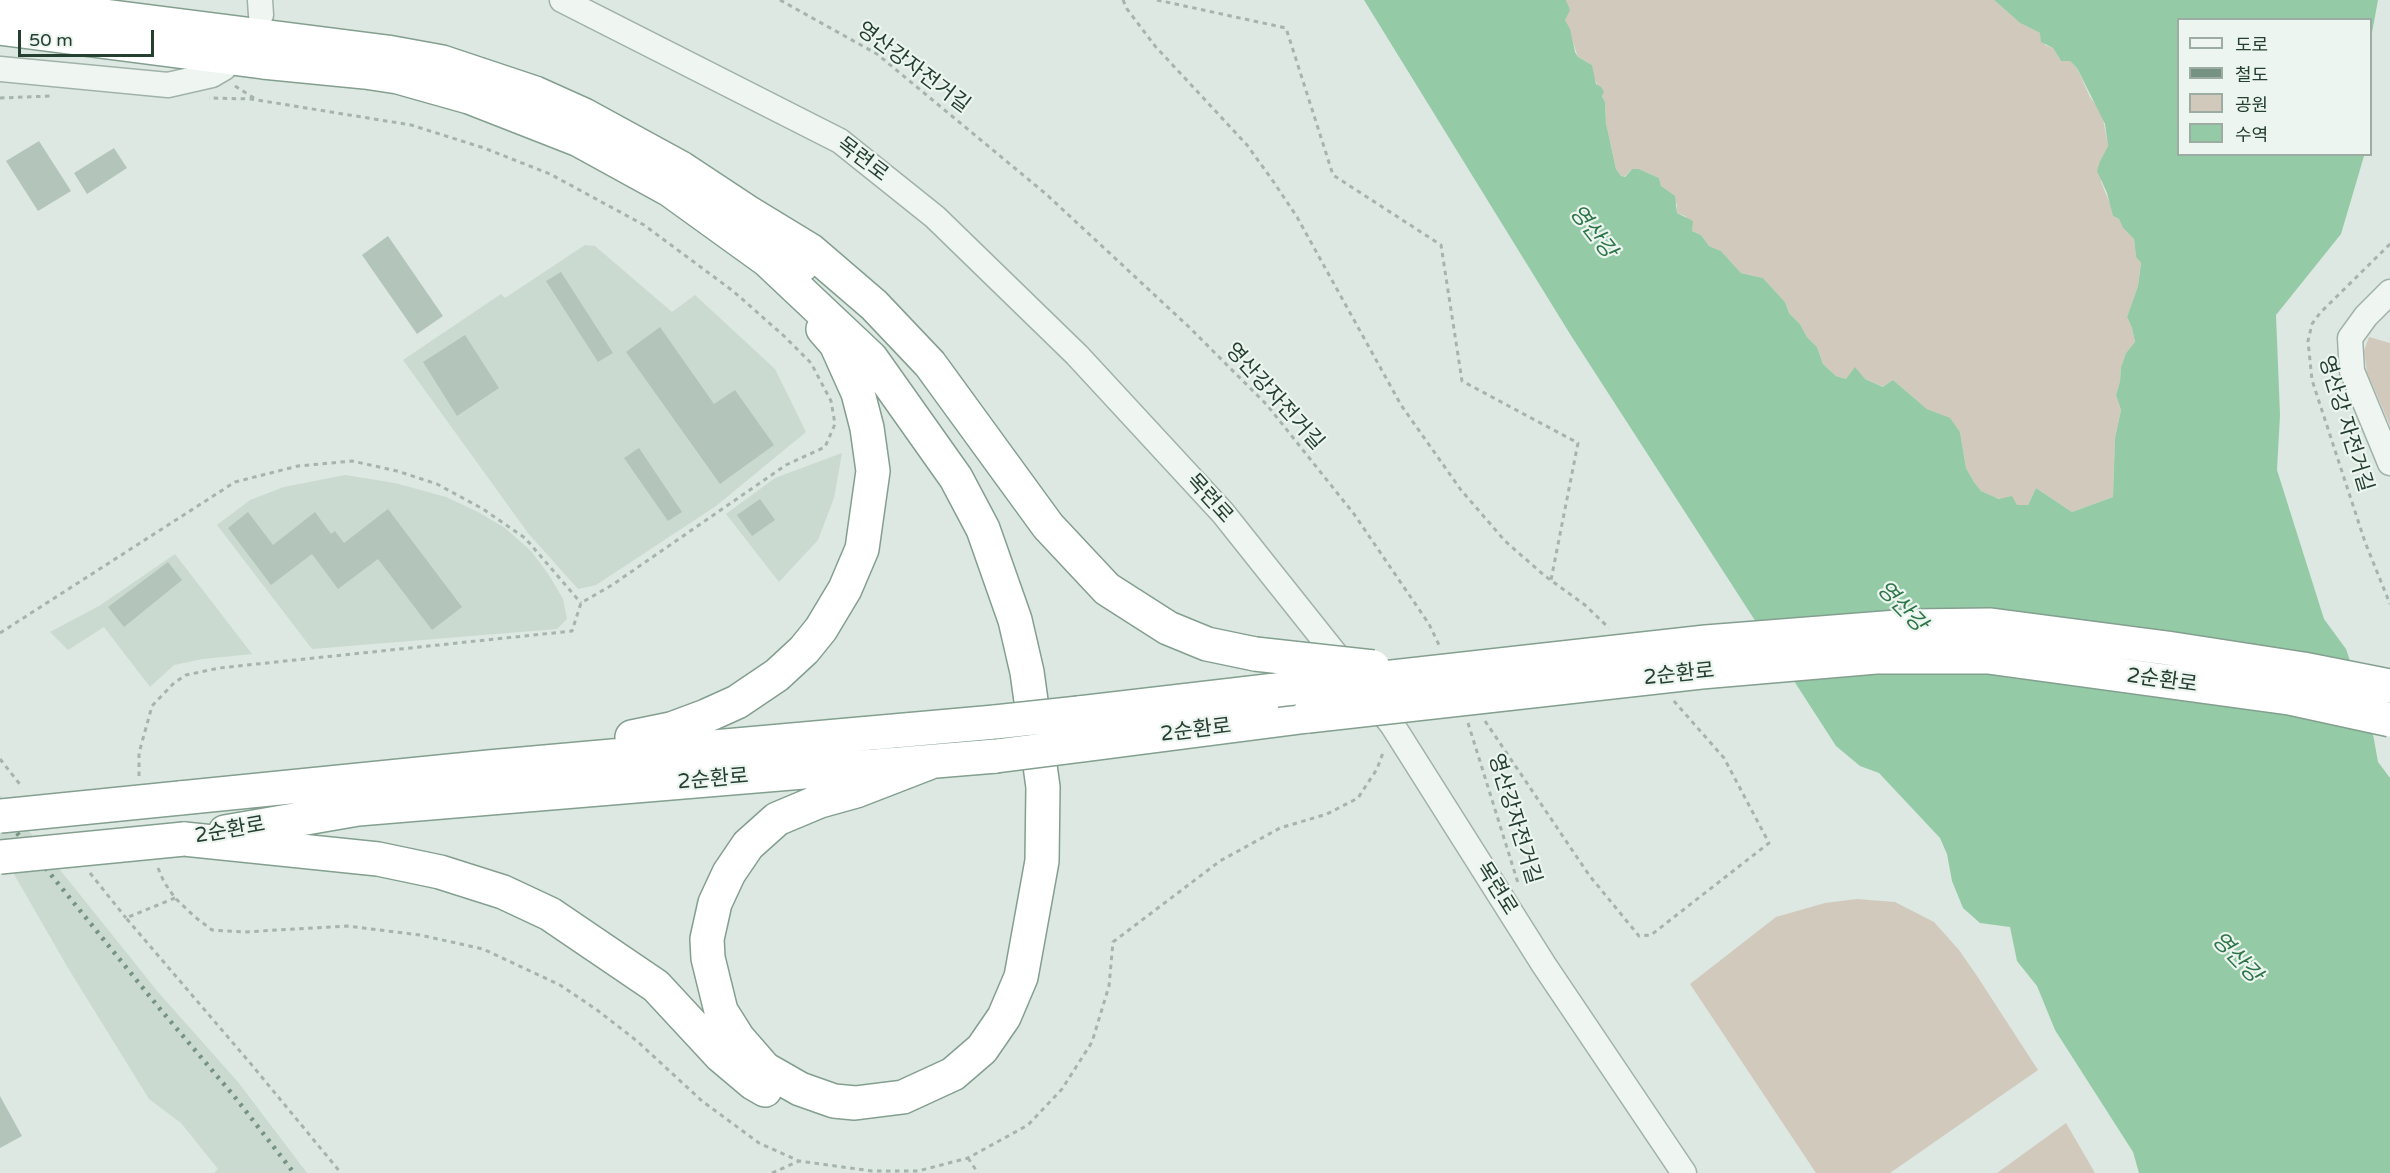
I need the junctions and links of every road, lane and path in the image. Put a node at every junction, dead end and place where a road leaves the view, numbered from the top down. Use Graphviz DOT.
graph roads {
  1 [pos="66,0"];
  2 [pos="562,0"];
  3 [pos="780,0"];
  4 [pos="1123,0"];
  5 [pos="1157,0"];
  6 [pos="12,4"];
  7 [pos="0,28"];
  8 [pos="224,68"];
  9 [pos="0,69"];
  10 [pos="57,96"];
  11 [pos="0,98"];
  12 [pos="207,98"];
  13 [pos="746,211"];
  14 [pos="2390,244"];
  15 [pos="767,260"];
  16 [pos="2390,292"];
  17 [pos="2390,463"];
  18 [pos="1551,580"];
  19 [pos="581,603"];
  20 [pos="2390,604"];
  21 [pos="0,633"];
  22 [pos="1615,634"];
  23 [pos="1433,663"];
  24 [pos="1654,678"];
  25 [pos="2390,686"];
  26 [pos="1466,717"];
  27 [pos="2390,720"];
  28 [pos="1485,721"];
  29 [pos="1393,726"];
  30 [pos="931,762"];
  31 [pos="489,767"];
  32 [pos="140,780"];
  33 [pos="0,816"];
  34 [pos="184,839"];
  35 [pos="0,857"];
  36 [pos="158,868"];
  37 [pos="1519,886"];
  38 [pos="175,898"];
  39 [pos="968,1158"];
  40 [pos="800,1161"];
  41 [pos="341,1173"];
  42 [pos="772,1173"];
  43 [pos="978,1173"];
  44 [pos="1684,1173"];
  1 -- 6 [label="street"];
  2 -- 29 [label="street, 목련로"];
  3 -- 23 [label="path, 영산강자전거길"];
  4 -- 18 [label="path"];
  5 -- 18 [label="path"];
  6 -- 13 [label="highway"];
  7 -- 15 [label="highway"];
  8 -- 9 [label="street"];
  10 -- 11 [label="path"];
  12 -- 19 [label="path"];
  13 -- 23 [label="highway, bridge"];
  13 -- 34 [label="highway"];
  14 -- 20 [label="path, 영산강 자전거길"];
  15 -- 30 [label="highway"];
  15 -- 31 [label="highway"];
  16 -- 17 [label="street"];
  18 -- 22 [label="path"];
  19 -- 21 [label="path"];
  19 -- 32 [label="path"];
  23 -- 25 [label="highway, 2순환로, bridge"];
  23 -- 31 [label="highway, 2순환로, bridge"];
  24 -- 27 [label="highway, 2순환로, bridge"];
  24 -- 28 [label="path"];
  24 -- 30 [label="highway, 2순환로, bridge"];
  26 -- 37 [label="path, 영산강자전거길"];
  29 -- 39 [label="path"];
  29 -- 44 [label="street, 목련로"];
  30 -- 34 [label="highway, 2순환로"];
  31 -- 33 [label="highway, 2순환로, bridge"];
  34 -- 35 [label="highway, 2순환로, bridge"];
  36 -- 38 [label="path"];
  38 -- 40 [label="path"];
  38 -- 41 [label="path"];
  39 -- 40 [label="path"];
  39 -- 43 [label="path"];
  40 -- 42 [label="path"];
}
